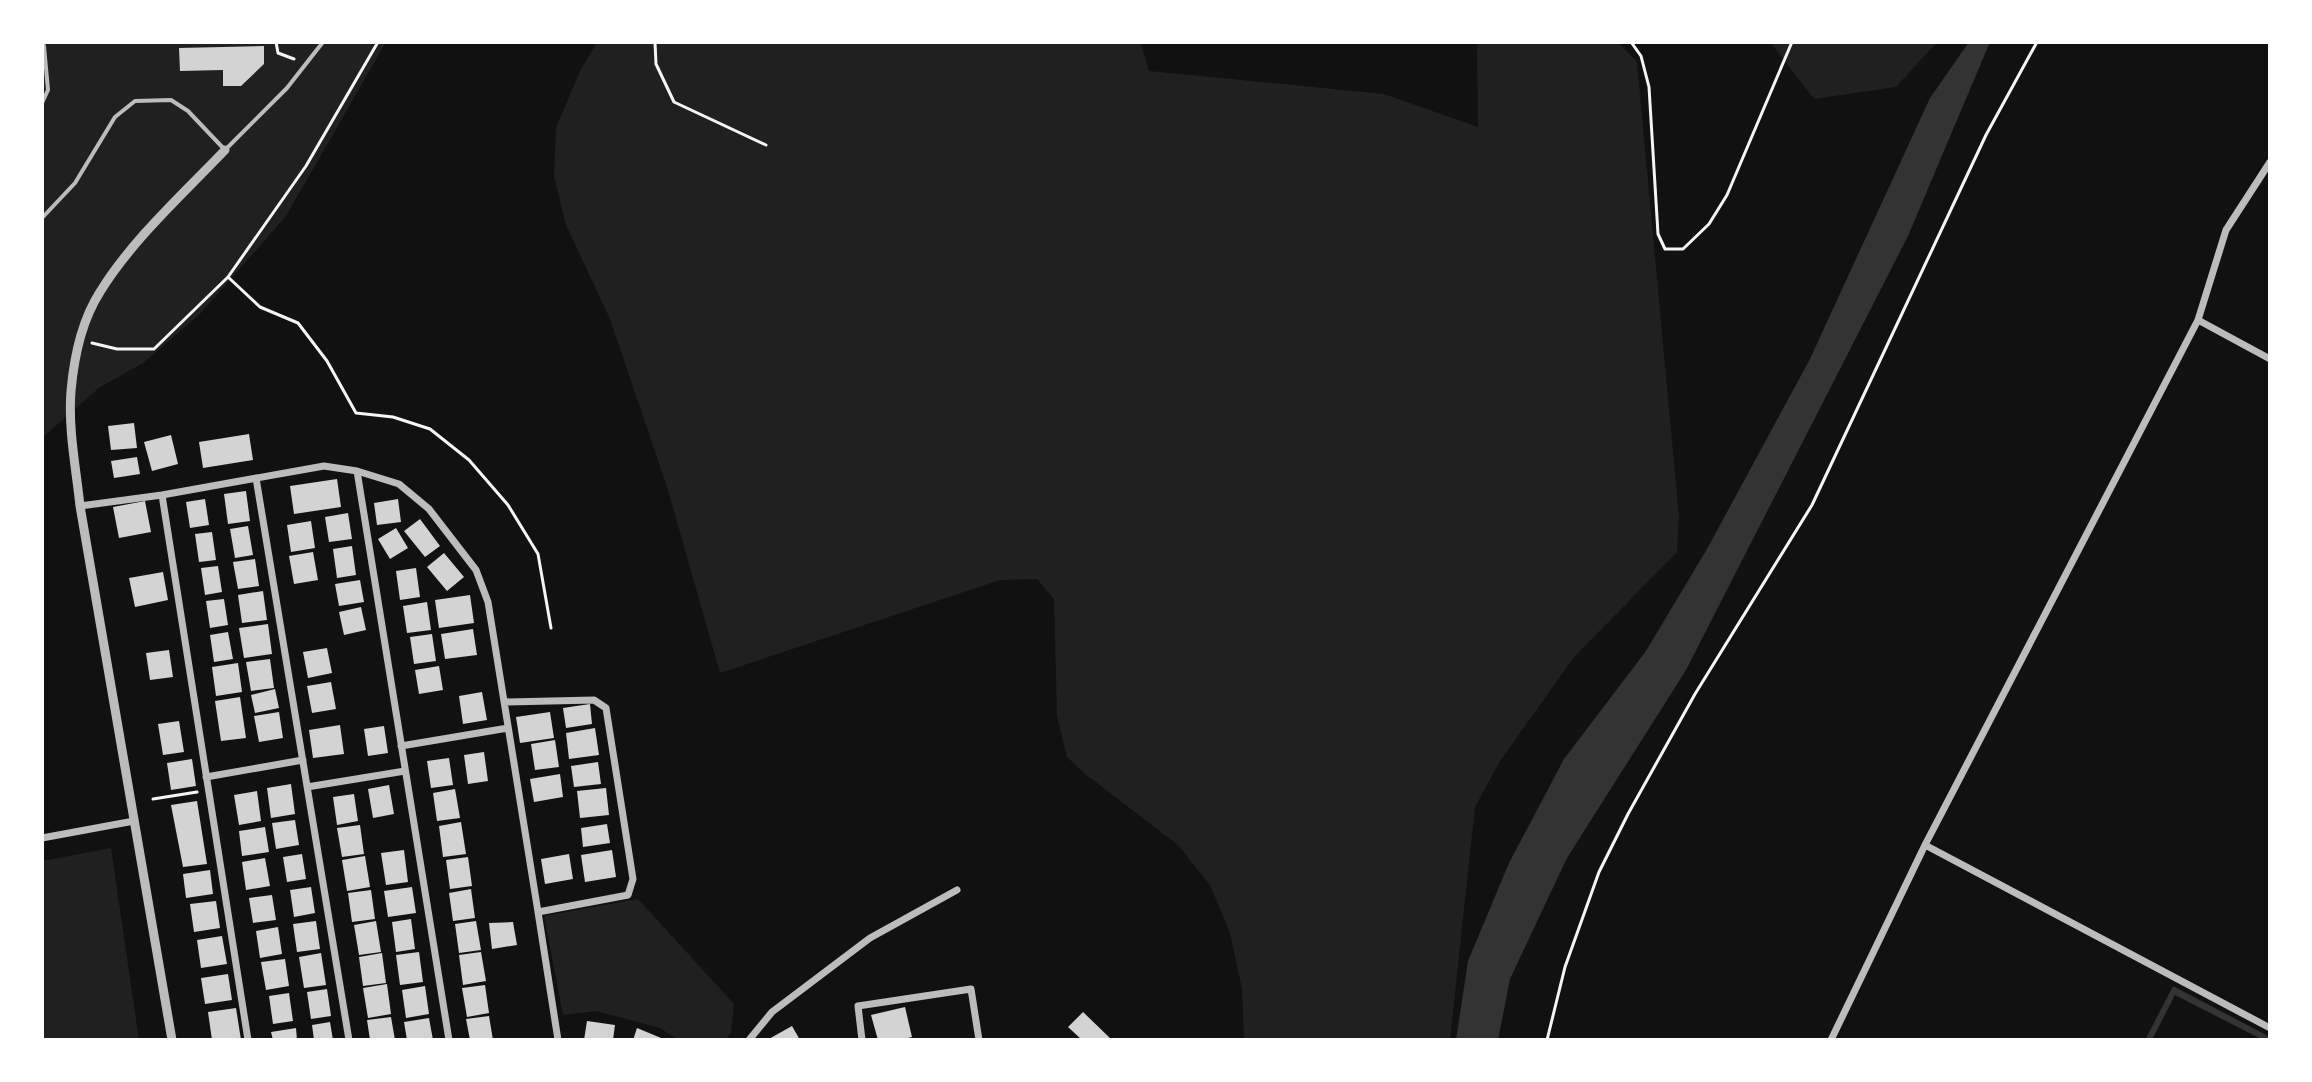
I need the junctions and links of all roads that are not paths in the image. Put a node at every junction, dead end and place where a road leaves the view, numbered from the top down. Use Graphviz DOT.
graph roads {
  1 [pos="323,42"];
  2 [pos="42,44"];
  3 [pos="44,64"];
  4 [pos="42,103"];
  5 [pos="225,150"];
  6 [pos="2270,162"];
  7 [pos="42,218"];
  8 [pos="2198,320"];
  9 [pos="2270,359"];
  10 [pos="357,471"];
  11 [pos="256,478"];
  12 [pos="162,495"];
  13 [pos="80,506"];
  14 [pos="504,702"];
  15 [pos="508,728"];
  16 [pos="401,746"];
  17 [pos="303,760"];
  18 [pos="405,771"];
  19 [pos="206,777"];
  20 [pos="307,787"];
  21 [pos="134,821"];
  22 [pos="42,838"];
  23 [pos="1925,845"];
  24 [pos="957,890"];
  25 [pos="538,912"];
  26 [pos="2270,1028"];
  27 [pos="172,1040"];
  28 [pos="248,1040"];
  29 [pos="349,1040"];
  30 [pos="449,1040"];
  31 [pos="558,1040"];
  32 [pos="749,1040"];
  33 [pos="862,1040"];
  34 [pos="979,1040"];
  35 [pos="1831,1040"];
  1 -- 5 [label="lane"];
  2 -- 3 [label="lane"];
  3 -- 4 [label="lane"];
  5 -- 7 [label="lane"];
  5 -- 13 [label="street"];
  6 -- 8 [label="street"];
  8 -- 9 [label="street"];
  8 -- 23 [label="street"];
  10 -- 11 [label="street"];
  10 -- 14 [label="street"];
  10 -- 16 [label="street"];
  11 -- 12 [label="street"];
  11 -- 17 [label="street"];
  12 -- 13 [label="street"];
  12 -- 19 [label="street"];
  13 -- 21 [label="street"];
  14 -- 15 [label="street"];
  14 -- 25 [label="street"];
  15 -- 16 [label="street"];
  15 -- 25 [label="street"];
  16 -- 18 [label="street"];
  17 -- 19 [label="street"];
  17 -- 20 [label="street"];
  18 -- 20 [label="street"];
  18 -- 30 [label="street"];
  19 -- 28 [label="street"];
  20 -- 29 [label="street"];
  21 -- 22 [label="street"];
  21 -- 27 [label="street"];
  23 -- 26 [label="street"];
  23 -- 35 [label="street"];
  24 -- 32 [label="street"];
  25 -- 31 [label="street"];
  33 -- 34 [label="street"];
}
